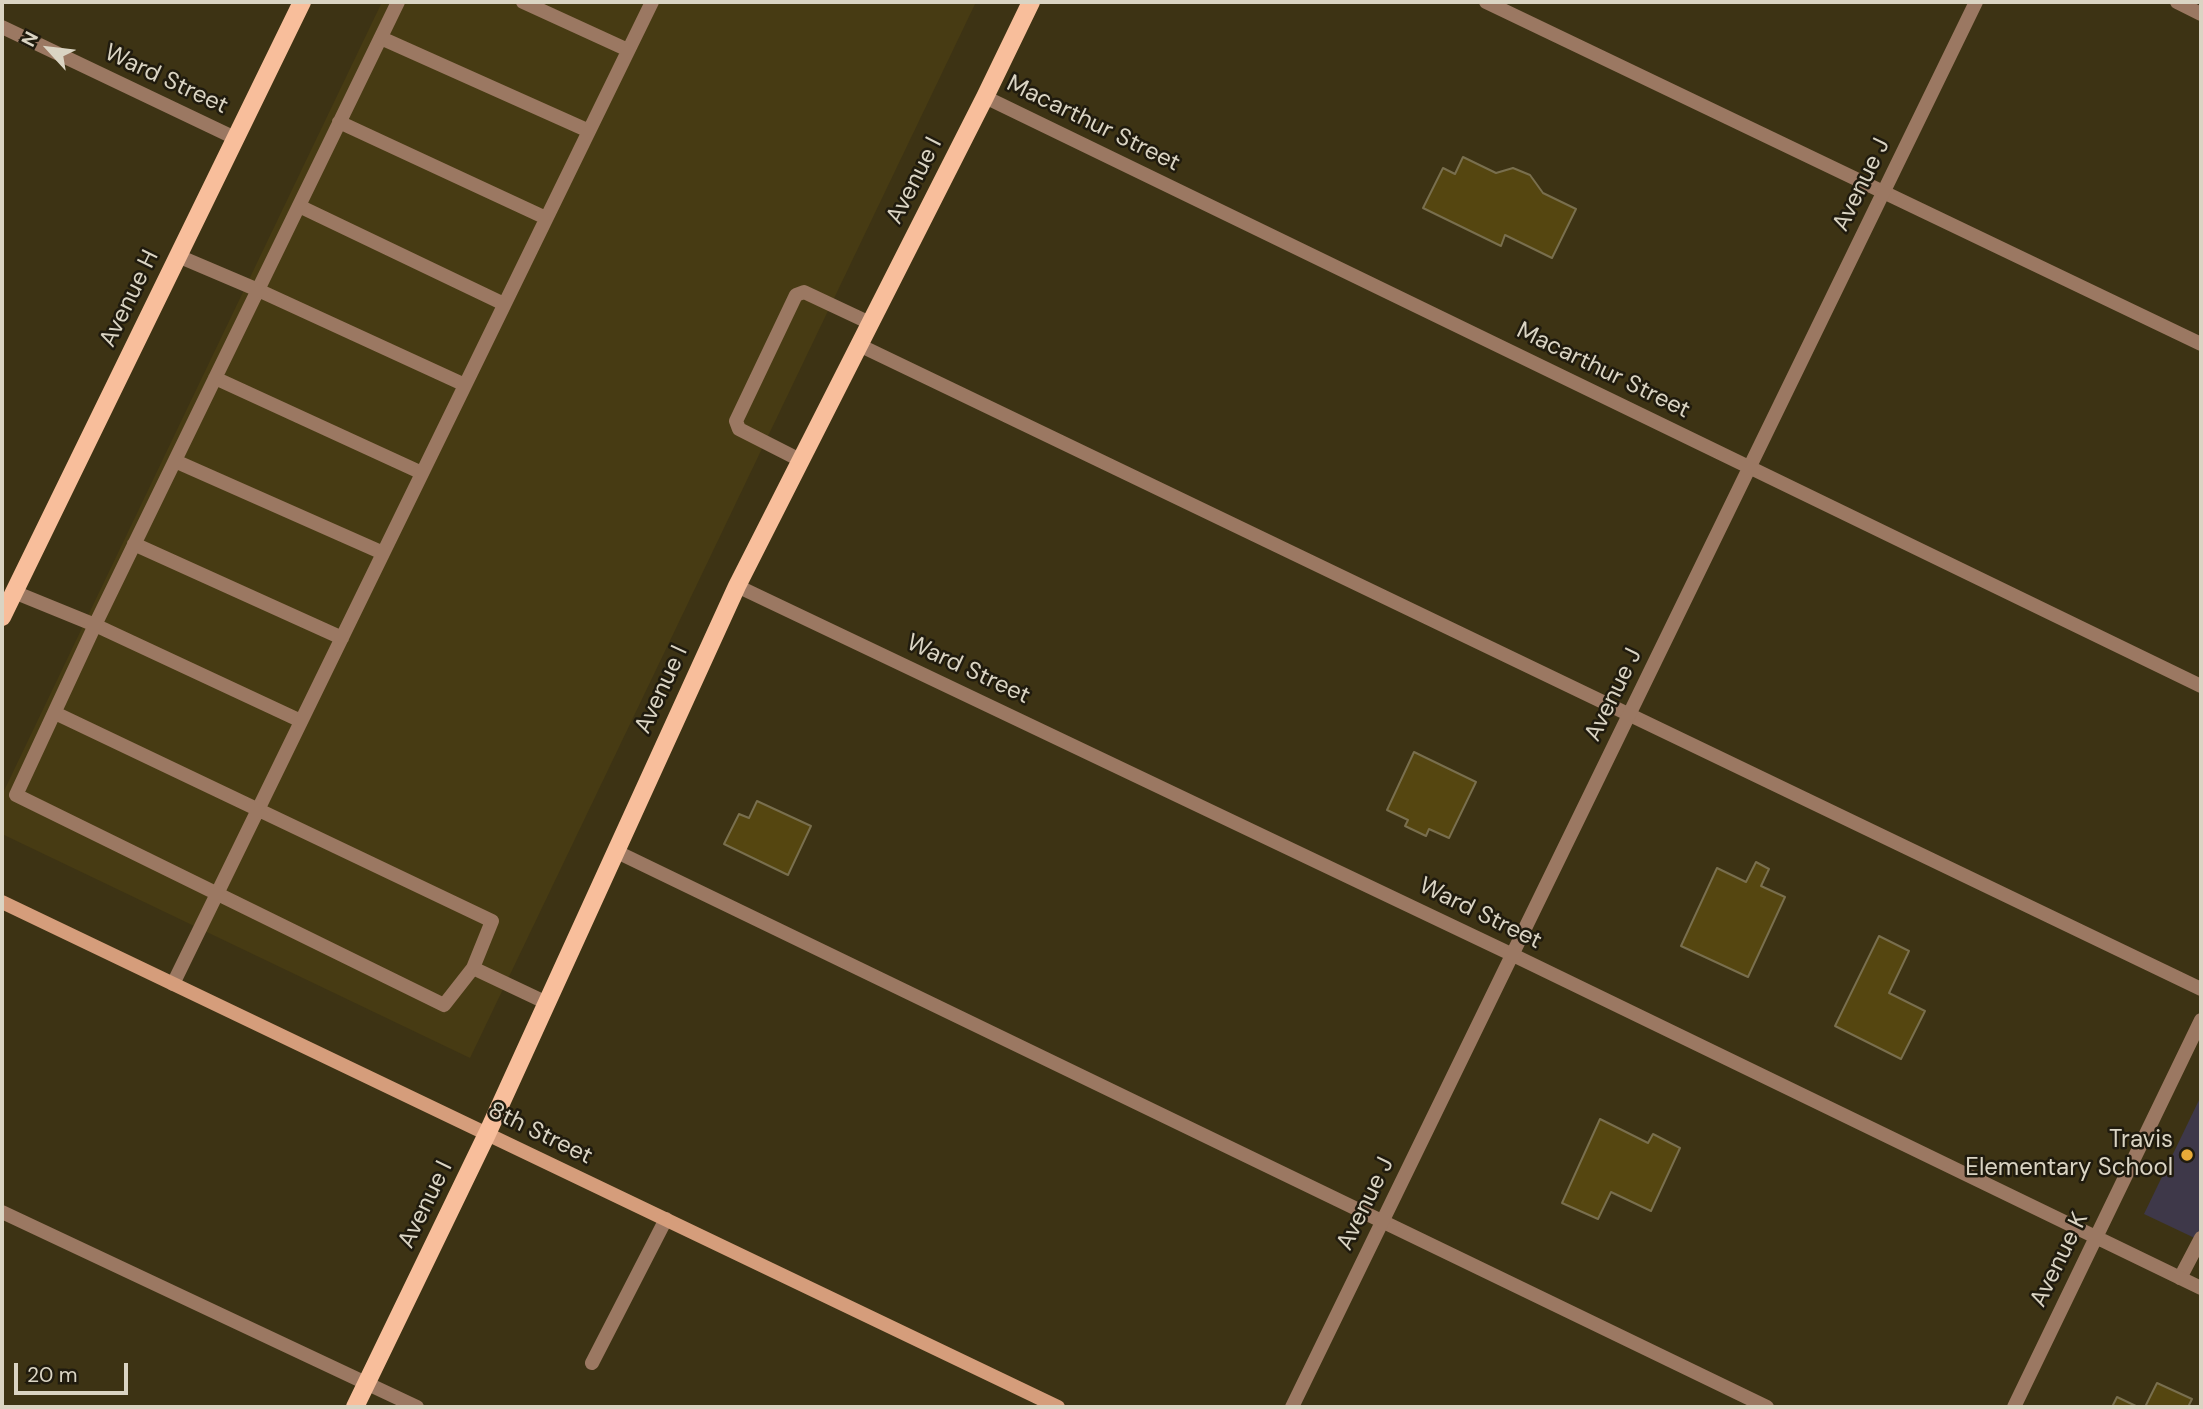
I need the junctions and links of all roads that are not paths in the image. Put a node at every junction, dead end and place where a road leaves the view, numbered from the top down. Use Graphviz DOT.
graph roads {
  1 [pos="302,2"];
  2 [pos="398,2"];
  3 [pos="523,2"];
  4 [pos="652,2"];
  5 [pos="1031,2"];
  6 [pos="1486,2"];
  7 [pos="1976,2"];
  8 [pos="2177,2"];
  9 [pos="2201,14"];
  10 [pos="2,27"];
  11 [pos="380,38"];
  12 [pos="628,50"];
  13 [pos="985,97"];
  14 [pos="340,121"];
  15 [pos="589,131"];
  16 [pos="235,138"];
  17 [pos="1884,192"];
  18 [pos="299,206"];
  19 [pos="546,218"];
  20 [pos="178,256"];
  21 [pos="258,290"];
  22 [pos="504,303"];
  23 [pos="870,323"];
  24 [pos="2201,344"];
  25 [pos="859,345"];
  26 [pos="215,378"];
  27 [pos="465,385"];
  28 [pos="800,460"];
  29 [pos="175,461"];
  30 [pos="1750,467"];
  31 [pos="422,473"];
  32 [pos="134,544"];
  33 [pos="383,552"];
  34 [pos="737,586"];
  35 [pos="14,592"];
  36 [pos="2,617"];
  37 [pos="95,625"];
  38 [pos="342,638"];
  39 [pos="2201,686"];
  40 [pos="55,713"];
  41 [pos="1630,714"];
  42 [pos="301,721"];
  43 [pos="258,808"];
  44 [pos="615,851"];
  45 [pos="217,893"];
  46 [pos="2,902"];
  47 [pos="1513,955"];
  48 [pos="473,968"];
  49 [pos="173,984"];
  50 [pos="2201,989"];
  51 [pos="547,1003"];
  52 [pos="2201,1020"];
  53 [pos="487,1134"];
  54 [pos="2,1212"];
  55 [pos="666,1219"];
  56 [pos="1382,1222"];
  57 [pos="2096,1238"];
  58 [pos="2201,1238"];
  59 [pos="2180,1278"];
  60 [pos="2201,1288"];
  61 [pos="592,1363"];
  62 [pos="367,1384"];
  63 [pos="355,1407"];
  64 [pos="416,1407"];
  65 [pos="1058,1407"];
  66 [pos="1292,1407"];
  67 [pos="1766,1407"];
  68 [pos="2014,1407"];
  1 -- 16 [label="main road, Avenue H"];
  2 -- 11 [label="street"];
  3 -- 12 [label="street"];
  4 -- 12 [label="street"];
  5 -- 13 [label="main road, Avenue I"];
  6 -- 17 [label="street"];
  7 -- 17 [label="street, Avenue J"];
  8 -- 9 [label="street"];
  10 -- 16 [label="street, Ward Street"];
  11 -- 14 [label="street"];
  11 -- 15 [label="street"];
  12 -- 15 [label="street"];
  13 -- 23 [label="main road, Avenue I"];
  13 -- 30 [label="street, Macarthur Street"];
  14 -- 18 [label="street"];
  14 -- 19 [label="street"];
  15 -- 19 [label="street"];
  16 -- 20 [label="main road, Avenue H"];
  17 -- 24 [label="street"];
  17 -- 30 [label="street, Avenue J"];
  18 -- 21 [label="street"];
  18 -- 22 [label="street"];
  19 -- 22 [label="street"];
  20 -- 21 [label="street"];
  20 -- 35 [label="main road, Avenue H"];
  21 -- 26 [label="street"];
  21 -- 27 [label="street"];
  22 -- 27 [label="street"];
  23 -- 25 [label="main road, Avenue I"];
  23 -- 28 [label="street"];
  25 -- 28 [label="main road, Avenue I"];
  25 -- 41 [label="street"];
  26 -- 29 [label="street"];
  26 -- 31 [label="street"];
  27 -- 31 [label="street"];
  28 -- 34 [label="main road, Avenue I"];
  29 -- 32 [label="street"];
  29 -- 33 [label="street"];
  30 -- 39 [label="street, Macarthur Street"];
  30 -- 41 [label="street, Avenue J"];
  31 -- 33 [label="street"];
  32 -- 37 [label="street"];
  32 -- 38 [label="street"];
  33 -- 38 [label="street"];
  34 -- 44 [label="main road, Avenue I"];
  34 -- 47 [label="street, Ward Street"];
  35 -- 36 [label="main road, Avenue H"];
  35 -- 37 [label="street"];
  37 -- 40 [label="street"];
  37 -- 42 [label="street"];
  38 -- 42 [label="street"];
  40 -- 43 [label="street"];
  40 -- 45 [label="street"];
  41 -- 47 [label="street, Avenue J"];
  41 -- 50 [label="street"];
  42 -- 43 [label="street"];
  43 -- 45 [label="street"];
  43 -- 48 [label="street"];
  44 -- 51 [label="main road, Avenue I"];
  44 -- 56 [label="street"];
  45 -- 48 [label="street"];
  45 -- 49 [label="street"];
  46 -- 49 [label="street, 8th Street"];
  47 -- 56 [label="street, Avenue J"];
  47 -- 57 [label="street, Ward Street"];
  48 -- 51 [label="street"];
  49 -- 53 [label="street, 8th Street"];
  51 -- 53 [label="main road, Avenue I"];
  52 -- 57 [label="street, Avenue K"];
  53 -- 55 [label="street, 8th Street"];
  53 -- 62 [label="main road, Avenue I"];
  54 -- 62 [label="street"];
  55 -- 61 [label="street"];
  55 -- 65 [label="street, 8th Street"];
  56 -- 66 [label="street, Avenue J"];
  56 -- 67 [label="street"];
  57 -- 59 [label="street, Ward Street"];
  57 -- 68 [label="street, Avenue K"];
  58 -- 59 [label="street"];
  59 -- 60 [label="street, Ward Street"];
  62 -- 63 [label="main road, Avenue I"];
  62 -- 64 [label="street"];
}
